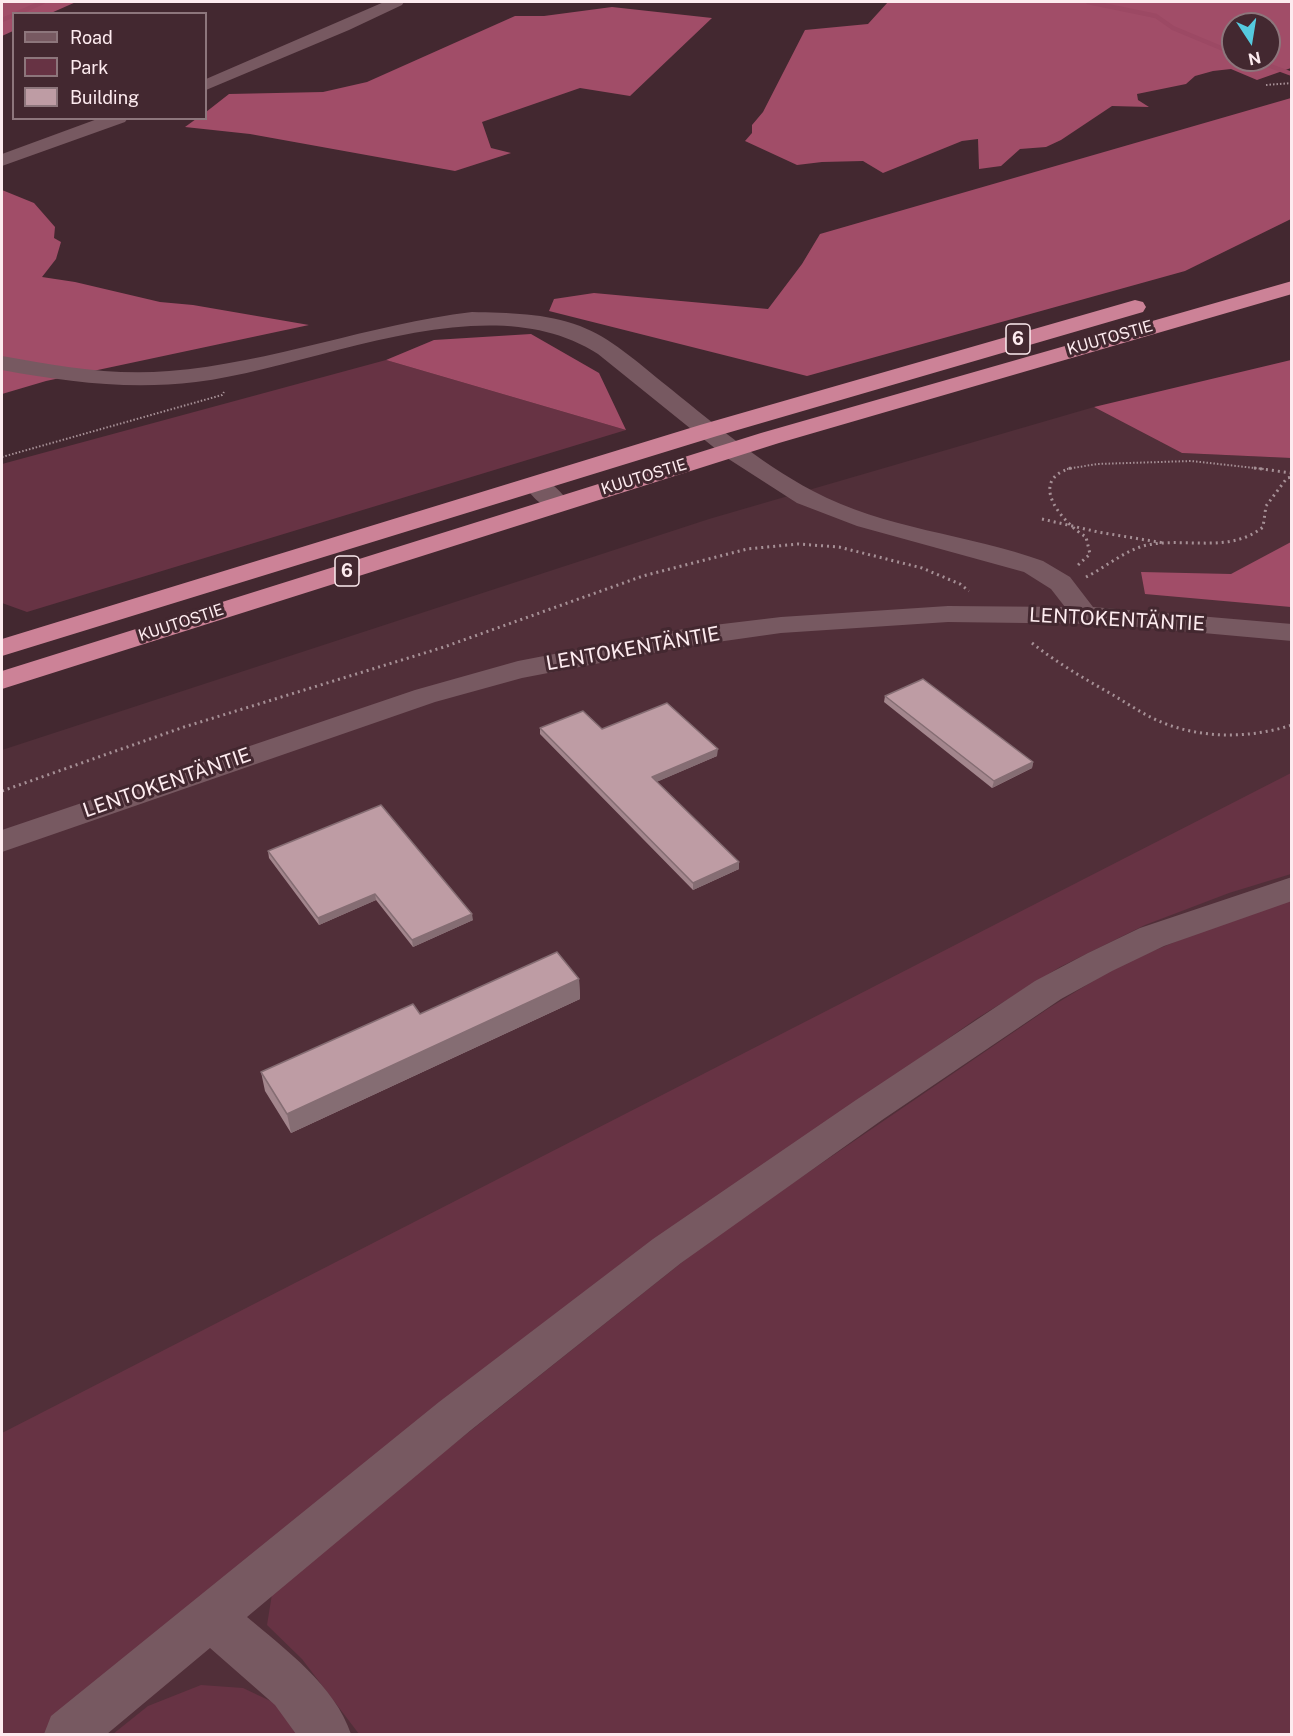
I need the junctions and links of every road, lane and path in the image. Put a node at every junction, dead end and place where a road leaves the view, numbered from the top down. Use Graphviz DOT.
graph roads {
  1 [pos="396,2"];
  2 [pos="1292,83"];
  3 [pos="207,85"];
  4 [pos="1266,85"];
  5 [pos="113,120"];
  6 [pos="2,160"];
  7 [pos="1292,287"];
  8 [pos="1156,302"];
  9 [pos="1292,309"];
  10 [pos="2,363"];
  11 [pos="228,386"];
  12 [pos="770,438"];
  13 [pos="2,457"];
  14 [pos="1292,475"];
  15 [pos="536,484"];
  16 [pos="557,504"];
  17 [pos="1042,519"];
  18 [pos="1068,526"];
  19 [pos="1174,545"];
  20 [pos="1064,585"];
  21 [pos="973,594"];
  22 [pos="1083,615"];
  23 [pos="1292,633"];
  24 [pos="1032,643"];
  25 [pos="2,648"];
  26 [pos="2,680"];
  27 [pos="1292,725"];
  28 [pos="2,791"];
  29 [pos="2,841"];
  30 [pos="1292,888"];
  31 [pos="210,1616"];
  32 [pos="69,1734"];
  33 [pos="326,1734"];
  1 -- 3 [label="street"];
  2 -- 4 [label="path"];
  5 -- 6 [label="street"];
  7 -- 12 [label="highway, KUUTOSTIE / 6"];
  8 -- 15 [label="highway, KUUTOSTIE / 6"];
  9 -- 12 [label="highway"];
  10 -- 20 [label="street"];
  11 -- 13 [label="path"];
  12 -- 16 [label="highway, KUUTOSTIE / 6"];
  14 -- 18 [label="path"];
  14 -- 19 [label="path"];
  15 -- 16 [label="street"];
  15 -- 25 [label="highway, KUUTOSTIE / 6"];
  16 -- 26 [label="highway, KUUTOSTIE / 6"];
  17 -- 18 [label="path"];
  18 -- 19 [label="path"];
  18 -- 20 [label="path"];
  19 -- 20 [label="path"];
  20 -- 22 [label="street"];
  21 -- 28 [label="path"];
  22 -- 23 [label="street, LENTOKENTÄNTIE"];
  22 -- 29 [label="street, LENTOKENTÄNTIE"];
  24 -- 27 [label="path"];
  30 -- 31 [label="street"];
  31 -- 32 [label="street"];
  31 -- 33 [label="street"];
}
